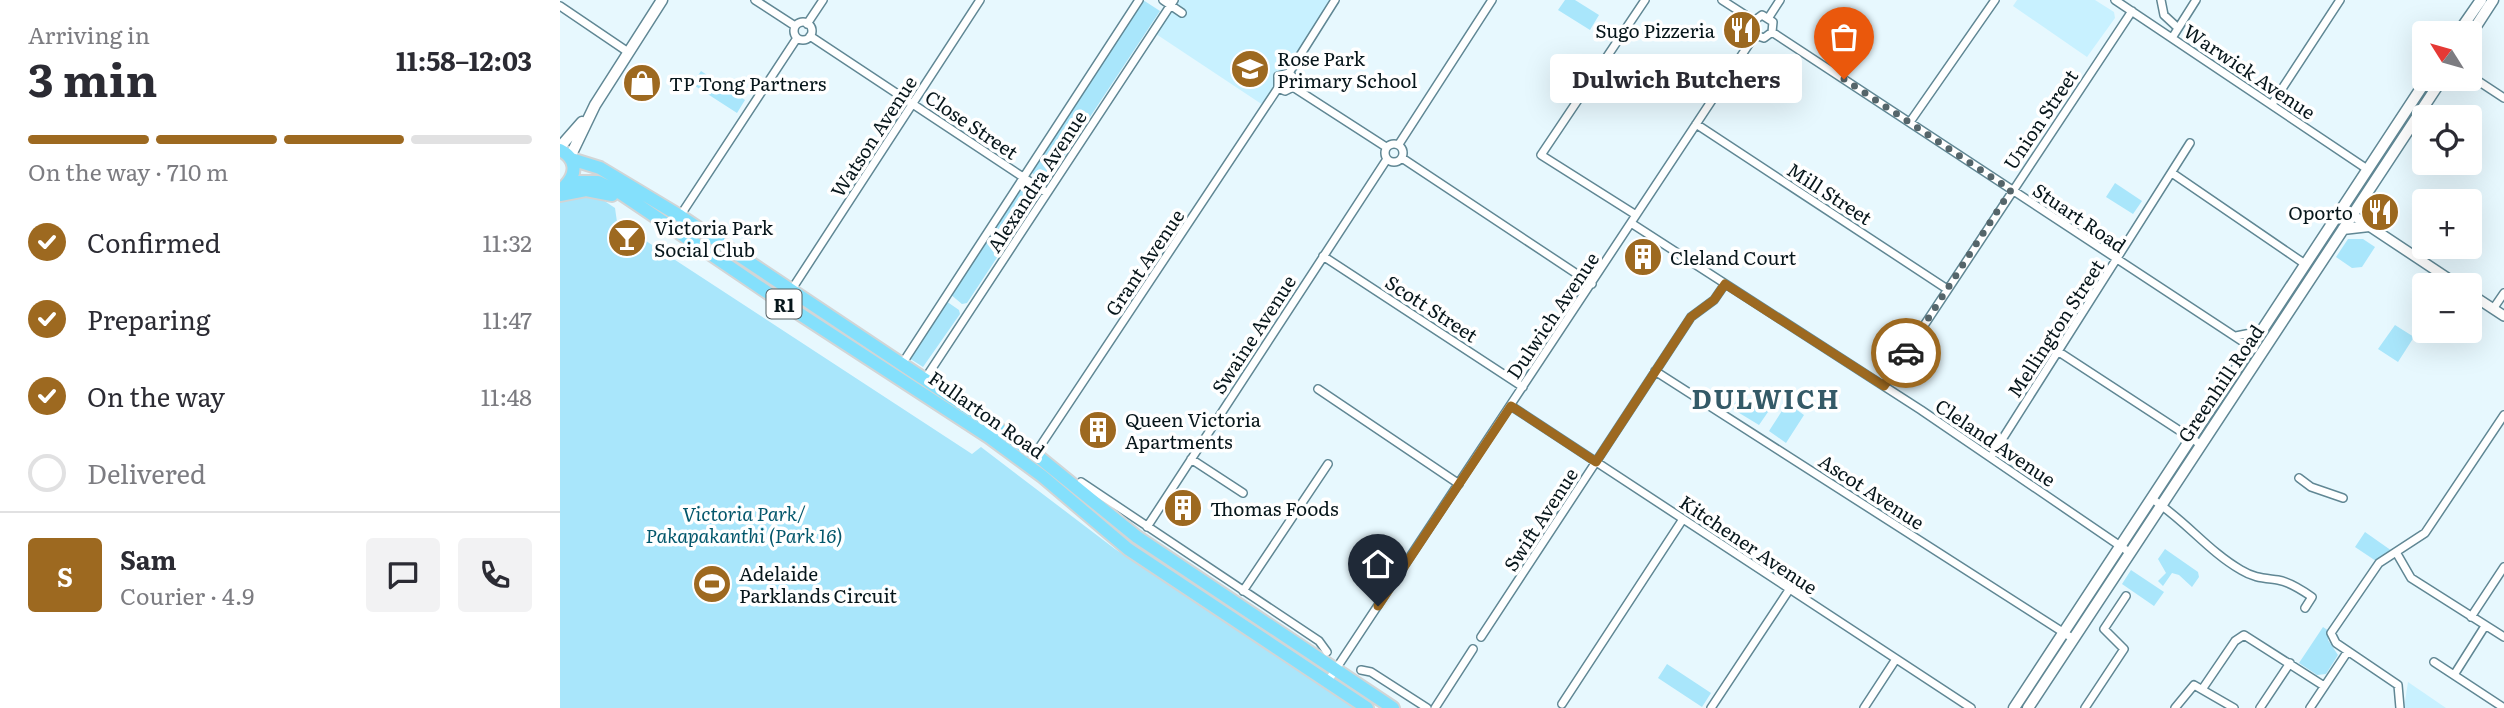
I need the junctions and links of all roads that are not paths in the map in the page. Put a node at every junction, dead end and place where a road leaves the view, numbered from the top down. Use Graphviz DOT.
graph roads {
  1 [pos="662,0"];
  2 [pos="755,0"];
  3 [pos="823,0"];
  4 [pos="980,0"];
  5 [pos="1139,0"];
  6 [pos="1163,0"];
  7 [pos="1335,0"];
  8 [pos="1492,0"];
  9 [pos="1645,0"];
  10 [pos="1722,0"];
  11 [pos="1780,0"];
  12 [pos="1995,0"];
  13 [pos="2115,0"];
  14 [pos="2161,0"];
  15 [pos="2196,0"];
  16 [pos="2340,0"];
  17 [pos="2480,0"];
  18 [pos="2493,0"];
  19 [pos="1172,2"];
  20 [pos="560,6"];
  21 [pos="2132,11"];
  22 [pos="1182,13"];
  23 [pos="1769,17"];
  24 [pos="1753,20"];
  25 [pos="2466,21"];
  26 [pos="2479,21"];
  27 [pos="807,24"];
  28 [pos="795,26"];
  29 [pos="2178,28"];
  30 [pos="1772,32"];
  31 [pos="1755,35"];
  32 [pos="810,36"];
  33 [pos="797,38"];
  34 [pos="2172,38"];
  35 [pos="628,52"];
  36 [pos="1289,73"];
  37 [pos="2482,84"];
  38 [pos="1293,87"];
  39 [pos="1278,88"];
  40 [pos="2419,91"];
  41 [pos="2434,91"];
  42 [pos="2504,98"];
  43 [pos="912,103"];
  44 [pos="2272,104"];
  45 [pos="1910,122"];
  46 [pos="1696,124"];
  47 [pos="1399,144"];
  48 [pos="2190,144"];
  49 [pos="1386,147"];
  50 [pos="565,153"];
  51 [pos="1402,158"];
  52 [pos="1387,159"];
  53 [pos="2389,160"];
  54 [pos="2368,169"];
  55 [pos="2172,173"];
  56 [pos="1023,177"];
  57 [pos="565,186"];
  58 [pos="2011,190"];
  59 [pos="1047,193"];
  60 [pos="560,195"];
  61 [pos="641,208"];
  62 [pos="2342,208"];
  63 [pos="1636,215"];
  64 [pos="2353,215"];
  65 [pos="680,216"];
  66 [pos="1631,223"];
  67 [pos="2369,226"];
  68 [pos="671,229"];
  69 [pos="2343,229"];
  70 [pos="1323,256"];
  71 [pos="2117,261"];
  72 [pos="2305,264"];
  73 [pos="2440,273"];
  74 [pos="1592,284"];
  75 [pos="1725,284"];
  76 [pos="792,289"];
  77 [pos="1947,289"];
  78 [pos="2504,293"];
  79 [pos="2482,301"];
  80 [pos="783,303"];
  81 [pos="2494,309"];
  82 [pos="2504,316"];
  83 [pos="2263,330"];
  84 [pos="2231,335"];
  85 [pos="2256,351"];
  86 [pos="2059,352"];
  87 [pos="900,370"];
  88 [pos="1655,371"];
  89 [pos="925,379"];
  90 [pos="1884,386"];
  91 [pos="1523,387"];
  92 [pos="1318,389"];
  93 [pos="1511,406"];
  94 [pos="2504,415"];
  95 [pos="2196,441"];
  96 [pos="1991,457"];
  97 [pos="1191,459"];
  98 [pos="1032,460"];
  99 [pos="1596,462"];
  100 [pos="1328,464"];
  101 [pos="2299,478"];
  102 [pos="1081,482"];
  103 [pos="1459,484"];
  104 [pos="1242,493"];
  105 [pos="2343,498"];
  106 [pos="2156,502"];
  107 [pos="1684,519"];
  108 [pos="1147,527"];
  109 [pos="2125,549"];
  110 [pos="1181,550"];
  111 [pos="2396,552"];
  112 [pos="1173,561"];
  113 [pos="2504,567"];
  114 [pos="1166,574"];
  115 [pos="1789,590"];
  116 [pos="1243,591"];
  117 [pos="2126,596"];
  118 [pos="2305,608"];
  119 [pos="2471,617"];
  120 [pos="2484,626"];
  121 [pos="2068,635"];
  122 [pos="1481,637"];
  123 [pos="2504,637"];
  124 [pos="1473,649"];
  125 [pos="2348,651"];
  126 [pos="1327,652"];
  127 [pos="1896,659"];
  128 [pos="2434,662"];
  129 [pos="2290,663"];
  130 [pos="1361,670"];
  131 [pos="2454,675"];
  132 [pos="1332,676"];
  133 [pos="2324,686"];
  134 [pos="2203,688"];
  135 [pos="1562,704"];
  136 [pos="1367,708"];
  137 [pos="1392,708"];
  138 [pos="1427,708"];
  139 [pos="1435,708"];
  140 [pos="1711,708"];
  141 [pos="1864,708"];
  142 [pos="1971,708"];
  143 [pos="2014,708"];
  144 [pos="2028,708"];
  145 [pos="2085,708"];
  146 [pos="2175,708"];
  147 [pos="2234,708"];
  148 [pos="2260,708"];
  149 [pos="2310,708"];
  150 [pos="2400,708"];
  151 [pos="2504,708"];
  1 -- 35 [label="main road"];
  2 -- 28 [label="street"];
  3 -- 27 [label="street"];
  4 -- 43 [label="street, Watson Avenue"];
  5 -- 56 [label="street, Alexandra Avenue"];
  6 -- 19 [label="street"];
  7 -- 36 [label="street"];
  8 -- 47 [label="street"];
  9 -- 63 [label="street"];
  10 -- 24 [label="street"];
  11 -- 23 [label="street"];
  12 -- 45 [label="street"];
  13 -- 21 [label="street, Warwick Avenue"];
  14 -- 29 [label="street"];
  15 -- 29 [label="street"];
  16 -- 44 [label="street"];
  17 -- 25 [label="main road"];
  18 -- 26 [label="main road"];
  19 -- 22 [label="street"];
  19 -- 59 [label="street, Alexandra Avenue"];
  20 -- 35 [label="street"];
  21 -- 34 [label="street, Warwick Avenue"];
  21 -- 58 [label="street, Union Street"];
  23 -- 24 [label="street"];
  23 -- 30 [label="street"];
  24 -- 31 [label="street"];
  27 -- 28 [label="street"];
  27 -- 32 [label="street"];
  28 -- 33 [label="street"];
  29 -- 34 [label="street"];
  30 -- 31 [label="street"];
  30 -- 45 [label="street, Stuart Road"];
  31 -- 46 [label="street, Dulwich Avenue"];
  32 -- 33 [label="street"];
  32 -- 43 [label="street, Close Street"];
  33 -- 65 [label="street"];
  34 -- 44 [label="street, Warwick Avenue"];
  35 -- 50 [label="main road"];
  36 -- 38 [label="street"];
  36 -- 39 [label="street"];
  37 -- 42 [label="street"];
  38 -- 39 [label="street"];
  38 -- 49 [label="street"];
  39 -- 98 [label="street, Grant Avenue"];
  40 -- 54 [label="main road, Greenhill Road"];
  41 -- 53 [label="main road, Greenhill Road"];
  43 -- 56 [label="street, Close Street"];
  43 -- 76 [label="street, Watson Avenue"];
  44 -- 54 [label="street, Warwick Avenue"];
  45 -- 58 [label="street, Stuart Road"];
  46 -- 63 [label="street, Dulwich Avenue"];
  46 -- 77 [label="street, Mill Street"];
  47 -- 49 [label="street"];
  47 -- 51 [label="street"];
  48 -- 55 [label="street, Mellington Street"];
  49 -- 52 [label="street"];
  50 -- 57 [label="highway, R1"];
  50 -- 65 [label="highway, Fullarton Road / R1"];
  51 -- 52 [label="street"];
  51 -- 74 [label="street"];
  52 -- 70 [label="street, Swaine Avenue"];
  53 -- 54 [label="main road"];
  53 -- 64 [label="main road, Greenhill Road"];
  54 -- 62 [label="main road, Greenhill Road"];
  55 -- 71 [label="street, Mellington Street"];
  55 -- 72 [label="street"];
  56 -- 59 [label="street, Close Street"];
  56 -- 87 [label="street, Alexandra Avenue"];
  57 -- 61 [label="highway, Fullarton Road / R1"];
  58 -- 71 [label="street, Stuart Road"];
  58 -- 77 [label="street, Union Street"];
  59 -- 89 [label="street, Alexandra Avenue"];
  60 -- 61 [label="highway"];
  61 -- 68 [label="highway, Fullarton Road / R1"];
  62 -- 64 [label="street"];
  62 -- 72 [label="main road, Greenhill Road"];
  63 -- 66 [label="street, Dulwich Avenue"];
  64 -- 67 [label="street"];
  64 -- 69 [label="main road, Greenhill Road"];
  65 -- 68 [label="highway"];
  65 -- 76 [label="highway, Fullarton Road / R1"];
  66 -- 74 [label="street, Dulwich Avenue"];
  66 -- 75 [label="street, Cleland Avenue"];
  67 -- 69 [label="main road"];
  67 -- 73 [label="street"];
  68 -- 80 [label="highway, Fullarton Road / R1"];
  69 -- 85 [label="main road, Greenhill Road"];
  70 -- 91 [label="street, Scott Street"];
  70 -- 97 [label="street, Swaine Avenue"];
  71 -- 84 [label="street, Stuart Road"];
  71 -- 86 [label="street, Mellington Street"];
  72 -- 83 [label="main road, Greenhill Road"];
  74 -- 91 [label="street, Dulwich Avenue"];
  75 -- 88 [label="street, Swift Avenue"];
  75 -- 90 [label="street, Cleland Avenue"];
  76 -- 80 [label="highway"];
  76 -- 87 [label="highway, Fullarton Road / R1"];
  77 -- 90 [label="street, Union Street"];
  78 -- 81 [label="street"];
  79 -- 81 [label="street"];
  80 -- 87 [label="highway, Fullarton Road / R1"];
  81 -- 82 [label="street"];
  83 -- 84 [label="street"];
  83 -- 85 [label="main road, Greenhill Road"];
  84 -- 85 [label="street, Stuart Road"];
  85 -- 95 [label="main road, Greenhill Road"];
  86 -- 95 [label="street"];
  86 -- 96 [label="street, Mellington Street"];
  87 -- 89 [label="highway, Fullarton Road / R1"];
  87 -- 98 [label="highway, Fullarton Road / R1"];
  88 -- 99 [label="street, Swift Avenue"];
  88 -- 121 [label="street, Ascot Avenue"];
  89 -- 98 [label="highway, Fullarton Road / R1"];
  90 -- 96 [label="street, Cleland Avenue"];
  91 -- 93 [label="street, Dulwich Avenue"];
  92 -- 103 [label="street"];
  93 -- 99 [label="street, Kitchener Avenue"];
  93 -- 103 [label="street, Dulwich Avenue"];
  94 -- 111 [label="street"];
  95 -- 106 [label="main road, Greenhill Road"];
  96 -- 109 [label="street, Cleland Avenue"];
  97 -- 104 [label="street"];
  97 -- 108 [label="street, Swaine Avenue"];
  98 -- 112 [label="highway, Fullarton Road / R1"];
  98 -- 114 [label="highway, Fullarton Road / R1"];
  99 -- 107 [label="street, Kitchener Avenue"];
  99 -- 122 [label="street, Swift Avenue"];
  100 -- 116 [label="street"];
  101 -- 105 [label="street"];
  102 -- 108 [label="street"];
  103 -- 132 [label="street, Dulwich Avenue"];
  106 -- 109 [label="main road, Greenhill Road"];
  106 -- 118 [label="street"];
  107 -- 115 [label="street, Kitchener Avenue"];
  107 -- 135 [label="street"];
  108 -- 110 [label="street"];
  109 -- 121 [label="main road, Greenhill Road"];
  110 -- 112 [label="street"];
  110 -- 116 [label="street"];
  111 -- 119 [label="street"];
  111 -- 125 [label="street"];
  112 -- 114 [label="highway"];
  112 -- 132 [label="highway, Fullarton Road / R1"];
  113 -- 119 [label="street"];
  114 -- 132 [label="highway, Fullarton Road / R1"];
  115 -- 127 [label="street, Kitchener Avenue"];
  115 -- 140 [label="street"];
  116 -- 126 [label="street"];
  117 -- 145 [label="street"];
  119 -- 120 [label="street"];
  120 -- 123 [label="street"];
  120 -- 131 [label="street"];
  121 -- 143 [label="main road, Greenhill Road"];
  121 -- 144 [label="main road, Greenhill Road"];
  124 -- 139 [label="street"];
  125 -- 133 [label="street"];
  125 -- 150 [label="street"];
  127 -- 141 [label="street"];
  127 -- 142 [label="street, Kitchener Avenue"];
  128 -- 131 [label="street"];
  129 -- 133 [label="street"];
  129 -- 134 [label="street"];
  129 -- 148 [label="street"];
  130 -- 138 [label="street"];
  131 -- 151 [label="street"];
  132 -- 136 [label="highway, Fullarton Road / R1"];
  132 -- 137 [label="highway, Fullarton Road / R1"];
  133 -- 149 [label="street"];
  134 -- 146 [label="street"];
  134 -- 147 [label="street"];
}
